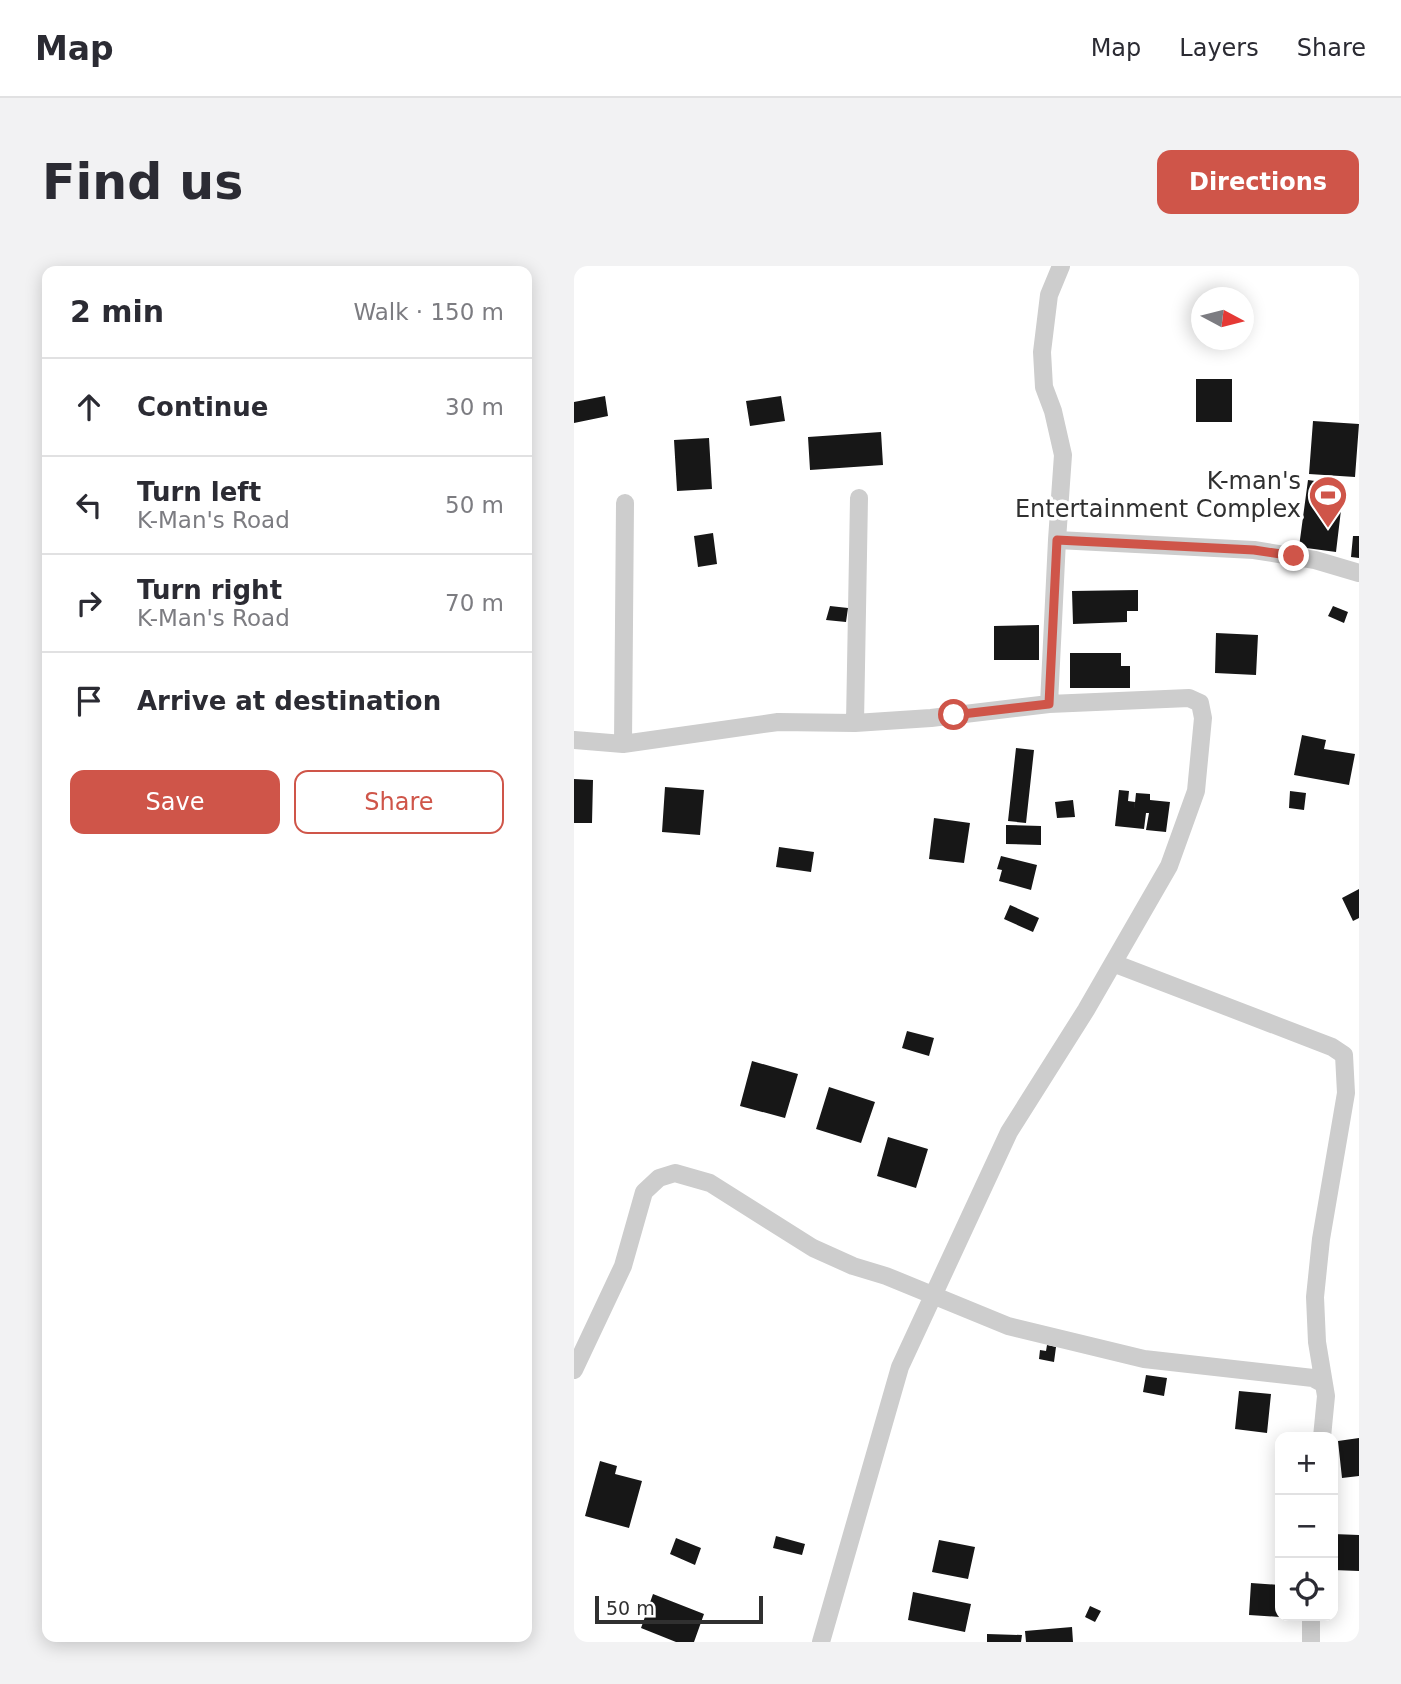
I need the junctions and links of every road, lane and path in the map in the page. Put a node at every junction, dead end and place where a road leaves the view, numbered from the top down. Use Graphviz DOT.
graph roads {
  1 [pos="1061,266"];
  2 [pos="859,498"];
  3 [pos="625,503"];
  4 [pos="1057,540"];
  5 [pos="1359,573"];
  6 [pos="1049,704"];
  7 [pos="855,723"];
  8 [pos="574,740"];
  9 [pos="623,744"];
  10 [pos="1113,963"];
  11 [pos="933,1296"];
  12 [pos="574,1370"];
  13 [pos="1324,1384"];
  14 [pos="1322,1432"];
  15 [pos="1311,1621"];
  16 [pos="821,1642"];
  17 [pos="1311,1642"];
  1 -- 4 [label="street"];
  2 -- 7 [label="street"];
  3 -- 9 [label="street"];
  4 -- 5 [label="street"];
  4 -- 6 [label="street"];
  6 -- 7 [label="street"];
  6 -- 10 [label="street"];
  7 -- 9 [label="street"];
  8 -- 9 [label="street"];
  10 -- 11 [label="street"];
  10 -- 13 [label="street"];
  11 -- 12 [label="street"];
  11 -- 13 [label="street"];
  11 -- 16 [label="street"];
  13 -- 14 [label="street"];
  15 -- 17 [label="street"];
}
